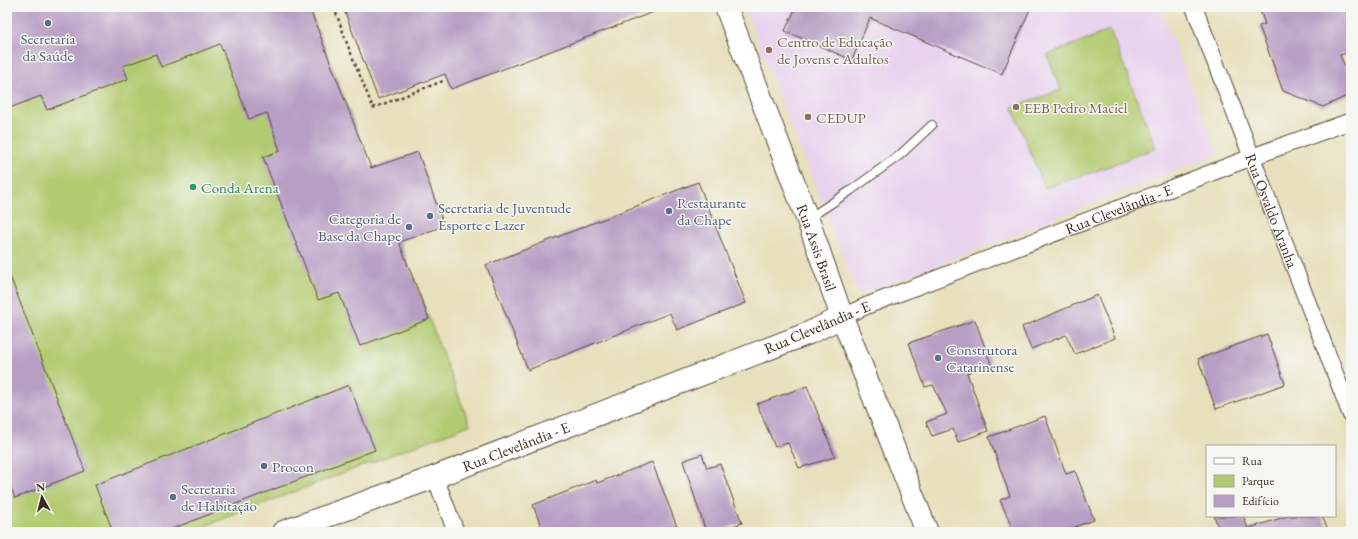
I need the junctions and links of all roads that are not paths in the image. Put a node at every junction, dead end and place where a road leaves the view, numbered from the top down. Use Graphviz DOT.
graph roads {
  1 [pos="726,7"];
  2 [pos="1194,7"];
  3 [pos="1351,121"];
  4 [pos="932,125"];
  5 [pos="1252,157"];
  6 [pos="807,219"];
  7 [pos="842,317"];
  8 [pos="1351,415"];
  9 [pos="435,477"];
  10 [pos="283,532"];
  11 [pos="456,532"];
  12 [pos="927,532"];
  1 -- 6 [label="street, Rua Assis Brasil"];
  2 -- 5 [label="street, Rua Osvaldo Aranha"];
  3 -- 5 [label="street, Rua Clevelândia - E"];
  4 -- 6 [label="lane"];
  5 -- 7 [label="street, Rua Clevelândia - E"];
  5 -- 8 [label="street, Rua Osvaldo Aranha"];
  6 -- 7 [label="street, Rua Assis Brasil"];
  7 -- 9 [label="street, Rua Clevelândia - E"];
  7 -- 12 [label="street, Rua Assis Brasil"];
  9 -- 10 [label="street, Rua Clevelândia - E"];
  9 -- 11 [label="street"];
}
